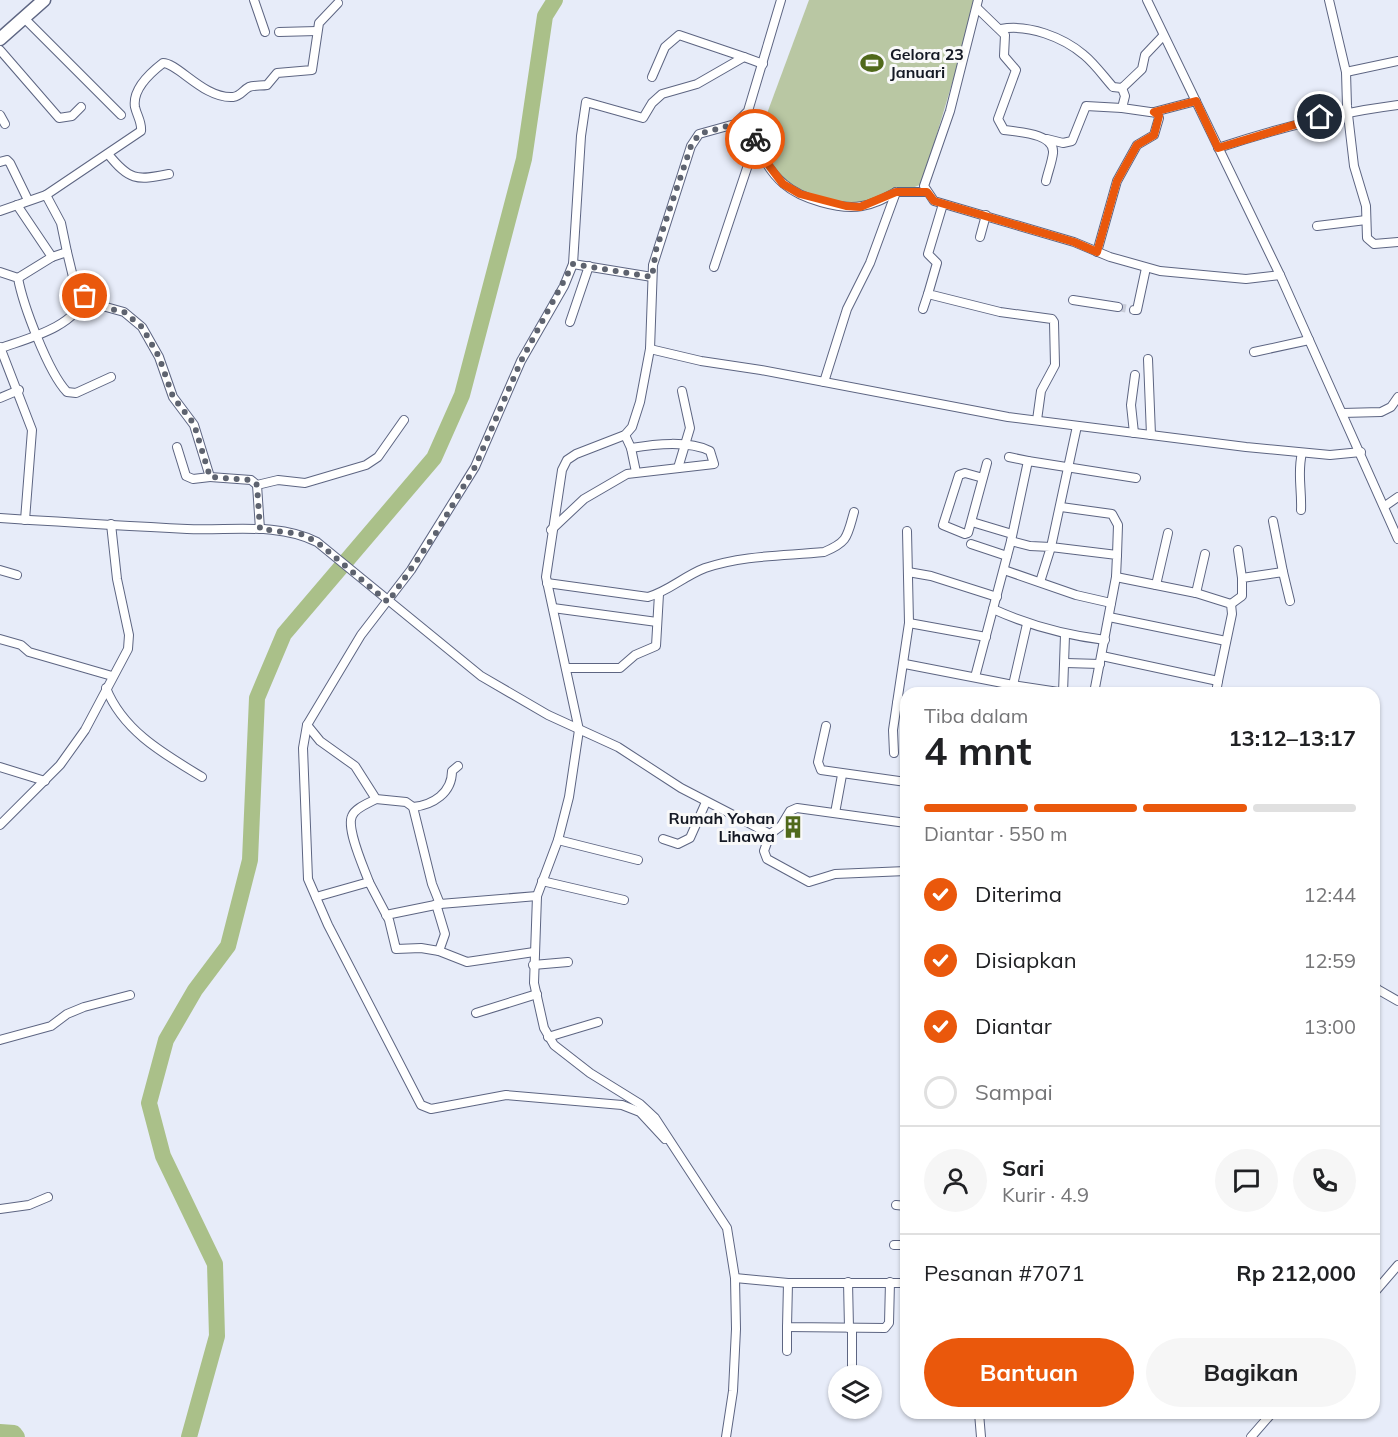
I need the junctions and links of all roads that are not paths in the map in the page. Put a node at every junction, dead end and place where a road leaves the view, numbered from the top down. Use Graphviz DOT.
graph roads {
  1 [pos="44,0"];
  2 [pos="254,0"];
  3 [pos="781,0"];
  4 [pos="1146,0"];
  5 [pos="1329,0"];
  6 [pos="339,1"];
  7 [pos="978,4"];
  8 [pos="24,18"];
  9 [pos="1000,29"];
  10 [pos="317,31"];
  11 [pos="265,32"];
  12 [pos="279,32"];
  13 [pos="1163,36"];
  14 [pos="0,39"];
  15 [pos="0,50"];
  16 [pos="744,57"];
  17 [pos="1398,61"];
  18 [pos="763,64"];
  19 [pos="1346,72"];
  20 [pos="652,77"];
  21 [pos="1122,88"];
  22 [pos="1196,101"];
  23 [pos="1398,105"];
  24 [pos="81,106"];
  25 [pos="1122,108"];
  26 [pos="1347,111"];
  27 [pos="1154,112"];
  28 [pos="0,115"];
  29 [pos="121,116"];
  30 [pos="744,118"];
  31 [pos="5,124"];
  32 [pos="1044,139"];
  33 [pos="756,141"];
  34 [pos="1218,148"];
  35 [pos="108,154"];
  36 [pos="0,162"];
  37 [pos="169,174"];
  38 [pos="1046,181"];
  39 [pos="896,192"];
  40 [pos="927,192"];
  41 [pos="46,195"];
  42 [pos="28,200"];
  43 [pos="943,204"];
  44 [pos="16,205"];
  45 [pos="0,211"];
  46 [pos="986,215"];
  47 [pos="1366,220"];
  48 [pos="1317,226"];
  49 [pos="980,237"];
  50 [pos="1398,242"];
  51 [pos="67,252"];
  52 [pos="1097,252"];
  53 [pos="52,257"];
  54 [pos="573,264"];
  55 [pos="589,266"];
  56 [pos="714,267"];
  57 [pos="1146,268"];
  58 [pos="0,272"];
  59 [pos="1281,275"];
  60 [pos="652,277"];
  61 [pos="18,278"];
  62 [pos="928,294"];
  63 [pos="85,296"];
  64 [pos="1073,300"];
  65 [pos="1118,307"];
  66 [pos="923,309"];
  67 [pos="1134,310"];
  68 [pos="570,322"];
  69 [pos="38,334"];
  70 [pos="1309,340"];
  71 [pos="0,347"];
  72 [pos="650,349"];
  73 [pos="1254,352"];
  74 [pos="1148,359"];
  75 [pos="1135,375"];
  76 [pos="111,377"];
  77 [pos="824,382"];
  78 [pos="19,390"];
  79 [pos="681,391"];
  80 [pos="1398,397"];
  81 [pos="0,398"];
  82 [pos="1342,413"];
  83 [pos="404,420"];
  84 [pos="1037,420"];
  85 [pos="1077,426"];
  86 [pos="1134,433"];
  87 [pos="625,435"];
  88 [pos="1151,435"];
  89 [pos="686,446"];
  90 [pos="177,447"];
  91 [pos="631,448"];
  92 [pos="1360,452"];
  93 [pos="1302,453"];
  94 [pos="1009,457"];
  95 [pos="1028,461"];
  96 [pos="987,463"];
  97 [pos="1068,467"];
  98 [pos="678,468"];
  99 [pos="636,472"];
  100 [pos="210,477"];
  101 [pos="983,478"];
  102 [pos="1136,478"];
  103 [pos="257,485"];
  104 [pos="1398,497"];
  105 [pos="1385,506"];
  106 [pos="1061,507"];
  107 [pos="1301,510"];
  108 [pos="854,512"];
  109 [pos="0,518"];
  110 [pos="26,520"];
  111 [pos="1273,521"];
  112 [pos="972,522"];
  113 [pos="111,524"];
  114 [pos="260,529"];
  115 [pos="551,530"];
  116 [pos="907,531"];
  117 [pos="1168,532"];
  118 [pos="1012,538"];
  119 [pos="1398,539"];
  120 [pos="971,544"];
  121 [pos="1051,547"];
  122 [pos="1238,550"];
  123 [pos="1205,554"];
  124 [pos="1117,555"];
  125 [pos="1007,556"];
  126 [pos="0,570"];
  127 [pos="1004,570"];
  128 [pos="908,572"];
  129 [pos="1283,572"];
  130 [pos="16,575"];
  131 [pos="1116,577"];
  132 [pos="1242,578"];
  133 [pos="1040,582"];
  134 [pos="547,583"];
  135 [pos="1156,585"];
  136 [pos="1196,593"];
  137 [pos="659,594"];
  138 [pos="997,597"];
  139 [pos="1290,601"];
  140 [pos="388,602"];
  141 [pos="1111,603"];
  142 [pos="1231,604"];
  143 [pos="553,608"];
  144 [pos="993,609"];
  145 [pos="1109,617"];
  146 [pos="657,622"];
  147 [pos="909,623"];
  148 [pos="1027,624"];
  149 [pos="1065,635"];
  150 [pos="986,637"];
  151 [pos="0,639"];
  152 [pos="1105,640"];
  153 [pos="1226,641"];
  154 [pos="1102,656"];
  155 [pos="1066,663"];
  156 [pos="905,664"];
  157 [pos="1100,664"];
  158 [pos="566,668"];
  159 [pos="112,676"];
  160 [pos="975,677"];
  161 [pos="1218,681"];
  162 [pos="900,687"];
  163 [pos="1006,687"];
  164 [pos="1012,687"];
  165 [pos="1064,687"];
  166 [pos="1095,687"];
  167 [pos="1217,687"];
  168 [pos="106,688"];
  169 [pos="900,688"];
  170 [pos="897,703"];
  171 [pos="900,704"];
  172 [pos="307,725"];
  173 [pos="826,726"];
  174 [pos="579,730"];
  175 [pos="894,753"];
  176 [pos="0,766"];
  177 [pos="458,766"];
  178 [pos="842,775"];
  179 [pos="202,777"];
  180 [pos="45,781"];
  181 [pos="900,781"];
  182 [pos="376,799"];
  183 [pos="706,802"];
  184 [pos="413,807"];
  185 [pos="835,813"];
  186 [pos="900,822"];
  187 [pos="0,825"];
  188 [pos="770,834"];
  189 [pos="663,839"];
  190 [pos="558,840"];
  191 [pos="639,860"];
  192 [pos="900,871"];
  193 [pos="542,881"];
  194 [pos="369,882"];
  195 [pos="537,896"];
  196 [pos="316,897"];
  197 [pos="624,900"];
  198 [pos="438,904"];
  199 [pos="386,915"];
  200 [pos="439,951"];
  201 [pos="534,952"];
  202 [pos="568,962"];
  203 [pos="533,965"];
  204 [pos="1380,988"];
  205 [pos="537,994"];
  206 [pos="130,995"];
  207 [pos="1398,1001"];
  208 [pos="476,1013"];
  209 [pos="597,1022"];
  210 [pos="548,1037"];
  211 [pos="0,1040"];
  212 [pos="674,1145"];
  213 [pos="48,1197"];
  214 [pos="896,1205"];
  215 [pos="900,1205"];
  216 [pos="0,1209"];
  217 [pos="894,1245"];
  218 [pos="900,1245"];
  219 [pos="1398,1265"];
  220 [pos="735,1278"];
  221 [pos="848,1282"];
  222 [pos="890,1282"];
  223 [pos="788,1283"];
  224 [pos="900,1283"];
  225 [pos="1380,1286"];
  226 [pos="788,1327"];
  227 [pos="850,1328"];
  228 [pos="787,1351"];
  229 [pos="852,1365"];
  230 [pos="980,1419"];
  231 [pos="1267,1419"];
  232 [pos="726,1437"];
  233 [pos="981,1437"];
  234 [pos="1251,1437"];
  1 -- 8 [label="main road"];
  2 -- 11 [label="street"];
  3 -- 18 [label="street"];
  4 -- 13 [label="street"];
  5 -- 19 [label="street"];
  6 -- 10 [label="street"];
  7 -- 9 [label="street"];
  7 -- 40 [label="street"];
  8 -- 14 [label="main road"];
  8 -- 29 [label="street"];
  9 -- 21 [label="street"];
  9 -- 32 [label="street"];
  10 -- 12 [label="street"];
  10 -- 35 [label="street"];
  13 -- 21 [label="street"];
  13 -- 22 [label="street"];
  15 -- 24 [label="street"];
  16 -- 18 [label="street"];
  16 -- 20 [label="street"];
  16 -- 54 [label="street"];
  17 -- 19 [label="street"];
  18 -- 30 [label="street"];
  19 -- 26 [label="street"];
  21 -- 25 [label="street"];
  22 -- 27 [label="street"];
  22 -- 34 [label="street"];
  23 -- 26 [label="street"];
  25 -- 27 [label="street"];
  25 -- 32 [label="street"];
  26 -- 34 [label="street"];
  26 -- 47 [label="street"];
  27 -- 52 [label="street"];
  28 -- 31 [label="street"];
  30 -- 33 [label="street"];
  30 -- 60 [label="street"];
  32 -- 38 [label="street"];
  33 -- 39 [label="street"];
  33 -- 56 [label="street"];
  34 -- 59 [label="street"];
  35 -- 37 [label="street"];
  35 -- 41 [label="street"];
  36 -- 42 [label="street"];
  39 -- 40 [label="street"];
  39 -- 77 [label="street"];
  40 -- 43 [label="street"];
  41 -- 42 [label="street"];
  41 -- 51 [label="street"];
  42 -- 44 [label="street"];
  43 -- 46 [label="street"];
  43 -- 62 [label="street"];
  44 -- 45 [label="street"];
  44 -- 53 [label="street"];
  46 -- 49 [label="street"];
  46 -- 52 [label="street"];
  47 -- 48 [label="street"];
  47 -- 50 [label="street"];
  51 -- 53 [label="street"];
  51 -- 63 [label="street"];
  52 -- 57 [label="street"];
  53 -- 61 [label="street"];
  54 -- 55 [label="street"];
  54 -- 140 [label="street"];
  55 -- 60 [label="street"];
  55 -- 68 [label="street"];
  57 -- 59 [label="street"];
  57 -- 67 [label="street"];
  58 -- 61 [label="street"];
  59 -- 70 [label="street"];
  60 -- 72 [label="street"];
  61 -- 69 [label="street"];
  62 -- 66 [label="street"];
  62 -- 84 [label="street"];
  63 -- 69 [label="street"];
  63 -- 100 [label="street"];
  64 -- 65 [label="street"];
  69 -- 71 [label="street"];
  69 -- 76 [label="street"];
  70 -- 73 [label="street"];
  70 -- 82 [label="street"];
  71 -- 78 [label="street"];
  72 -- 77 [label="street"];
  72 -- 87 [label="street"];
  74 -- 88 [label="street"];
  75 -- 86 [label="street"];
  77 -- 84 [label="street"];
  78 -- 81 [label="street"];
  78 -- 110 [label="street"];
  79 -- 89 [label="street"];
  80 -- 82 [label="street"];
  82 -- 92 [label="street"];
  83 -- 103 [label="street"];
  84 -- 85 [label="street"];
  85 -- 86 [label="street"];
  85 -- 97 [label="street"];
  86 -- 88 [label="street"];
  87 -- 91 [label="street"];
  87 -- 115 [label="street"];
  88 -- 93 [label="street"];
  89 -- 91 [label="street"];
  89 -- 98 [label="street"];
  89 -- 98 [label="street"];
  90 -- 100 [label="street"];
  91 -- 99 [label="street"];
  92 -- 93 [label="street"];
  92 -- 105 [label="street"];
  93 -- 107 [label="street"];
  94 -- 95 [label="street"];
  95 -- 97 [label="street"];
  95 -- 118 [label="street"];
  96 -- 101 [label="street"];
  97 -- 102 [label="street"];
  97 -- 106 [label="street"];
  98 -- 99 [label="street"];
  99 -- 115 [label="street"];
  100 -- 103 [label="street"];
  101 -- 112 [label="street"];
  101 -- 112 [label="street"];
  103 -- 114 [label="street"];
  104 -- 105 [label="street"];
  105 -- 119 [label="street"];
  106 -- 121 [label="street"];
  106 -- 124 [label="street"];
  108 -- 137 [label="street"];
  109 -- 110 [label="street"];
  110 -- 113 [label="street"];
  111 -- 129 [label="street"];
  112 -- 118 [label="street"];
  113 -- 114 [label="street"];
  113 -- 159 [label="street"];
  114 -- 140 [label="street"];
  115 -- 134 [label="street"];
  116 -- 128 [label="street"];
  117 -- 135 [label="street"];
  118 -- 121 [label="street"];
  118 -- 125 [label="street"];
  120 -- 125 [label="street"];
  121 -- 124 [label="street"];
  121 -- 133 [label="street"];
  122 -- 132 [label="street"];
  123 -- 136 [label="street"];
  124 -- 131 [label="street"];
  125 -- 127 [label="street"];
  126 -- 130 [label="street"];
  127 -- 133 [label="street"];
  127 -- 138 [label="street"];
  128 -- 138 [label="street"];
  128 -- 147 [label="street"];
  129 -- 132 [label="street"];
  129 -- 139 [label="street"];
  131 -- 135 [label="street"];
  131 -- 141 [label="street"];
  132 -- 142 [label="street"];
  133 -- 141 [label="street"];
  134 -- 137 [label="street"];
  134 -- 143 [label="street"];
  135 -- 136 [label="street"];
  136 -- 142 [label="street"];
  137 -- 146 [label="street"];
  138 -- 144 [label="street"];
  140 -- 172 [label="street"];
  140 -- 174 [label="street"];
  141 -- 145 [label="street"];
  142 -- 153 [label="street"];
  143 -- 146 [label="street"];
  143 -- 158 [label="street"];
  144 -- 148 [label="street"];
  144 -- 150 [label="street"];
  145 -- 152 [label="street"];
  145 -- 153 [label="street"];
  146 -- 158 [label="street"];
  147 -- 150 [label="street"];
  147 -- 156 [label="street"];
  148 -- 149 [label="street"];
  148 -- 164 [label="street"];
  149 -- 152 [label="street"];
  149 -- 155 [label="street"];
  150 -- 160 [label="street"];
  151 -- 159 [label="street"];
  152 -- 154 [label="street"];
  153 -- 161 [label="street"];
  154 -- 157 [label="street"];
  154 -- 161 [label="street"];
  155 -- 157 [label="street"];
  155 -- 165 [label="street"];
  156 -- 160 [label="street"];
  156 -- 162 [label="street"];
  157 -- 166 [label="street"];
  158 -- 174 [label="street"];
  159 -- 168 [label="street"];
  160 -- 163 [label="street"];
  161 -- 167 [label="street"];
  168 -- 179 [label="street"];
  168 -- 180 [label="street"];
  169 -- 170 [label="street"];
  170 -- 171 [label="street"];
  170 -- 175 [label="street"];
  172 -- 182 [label="street"];
  172 -- 196 [label="street"];
  173 -- 178 [label="street"];
  174 -- 183 [label="street"];
  174 -- 190 [label="street"];
  176 -- 180 [label="street"];
  177 -- 184 [label="street"];
  178 -- 181 [label="street"];
  178 -- 185 [label="street"];
  180 -- 187 [label="street"];
  182 -- 184 [label="street"];
  182 -- 194 [label="street"];
  183 -- 188 [label="street"];
  183 -- 189 [label="street"];
  184 -- 198 [label="street"];
  185 -- 186 [label="street"];
  185 -- 188 [label="street"];
  188 -- 192 [label="street"];
  190 -- 191 [label="street"];
  190 -- 193 [label="street"];
  193 -- 195 [label="street"];
  193 -- 197 [label="street"];
  194 -- 196 [label="street"];
  194 -- 199 [label="street"];
  195 -- 198 [label="street"];
  195 -- 201 [label="street"];
  196 -- 212 [label="street"];
  198 -- 199 [label="street"];
  198 -- 200 [label="street"];
  199 -- 200 [label="street"];
  200 -- 201 [label="street"];
  201 -- 203 [label="street"];
  202 -- 203 [label="street"];
  203 -- 205 [label="street"];
  204 -- 207 [label="street"];
  205 -- 208 [label="street"];
  205 -- 210 [label="street"];
  206 -- 211 [label="street"];
  209 -- 210 [label="street"];
  210 -- 212 [label="street"];
  212 -- 220 [label="street"];
  213 -- 216 [label="street"];
  214 -- 215 [label="street"];
  217 -- 218 [label="street"];
  219 -- 225 [label="street"];
  220 -- 223 [label="street"];
  220 -- 232 [label="street"];
  221 -- 222 [label="street"];
  221 -- 223 [label="street"];
  221 -- 227 [label="street"];
  222 -- 224 [label="street"];
  222 -- 227 [label="street"];
  223 -- 226 [label="street"];
  226 -- 227 [label="street"];
  226 -- 228 [label="street"];
  227 -- 229 [label="street"];
  230 -- 233 [label="street"];
  231 -- 234 [label="street"];
}
